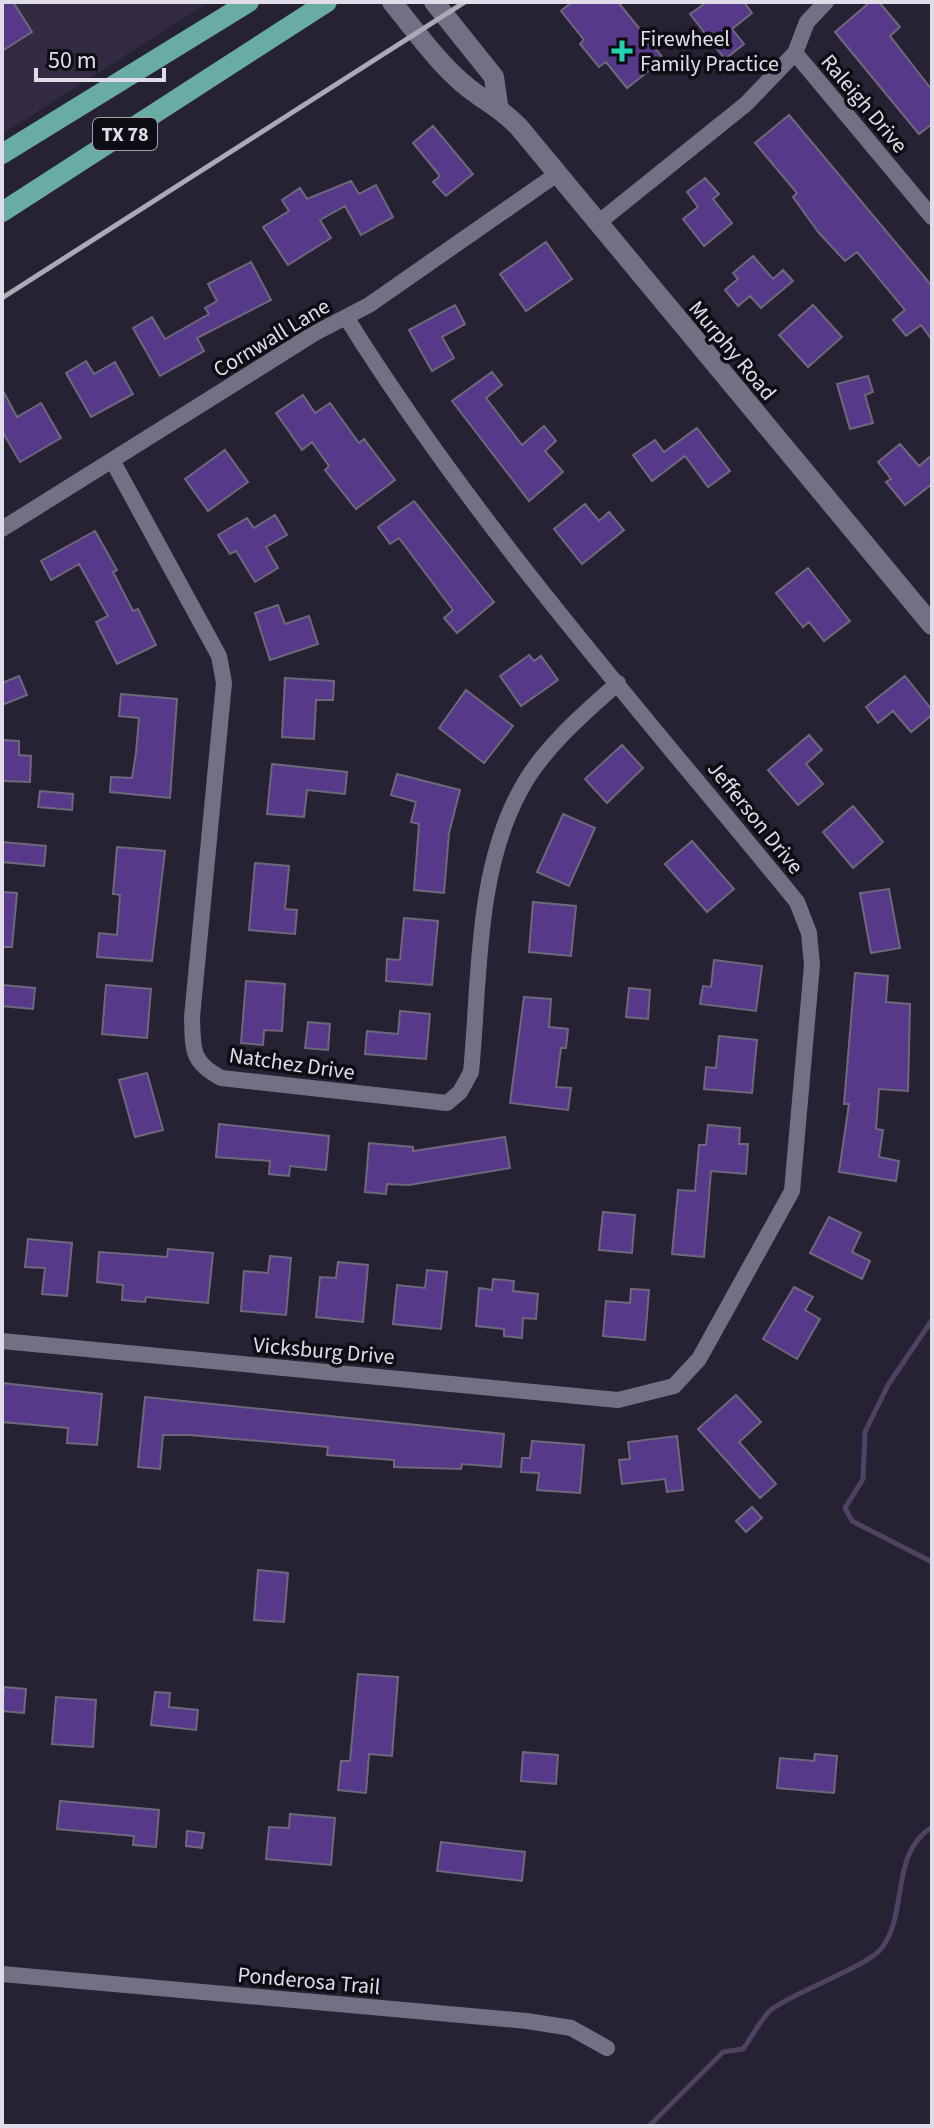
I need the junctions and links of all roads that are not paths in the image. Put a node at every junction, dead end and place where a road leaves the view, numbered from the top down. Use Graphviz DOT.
graph roads {
  1 [pos="249,2"];
  2 [pos="327,2"];
  3 [pos="392,2"];
  4 [pos="434,2"];
  5 [pos="826,2"];
  6 [pos="795,53"];
  7 [pos="498,105"];
  8 [pos="2,154"];
  9 [pos="557,174"];
  10 [pos="2,212"];
  11 [pos="932,217"];
  12 [pos="598,223"];
  13 [pos="346,317"];
  14 [pos="112,460"];
  15 [pos="2,529"];
  16 [pos="932,625"];
  17 [pos="618,683"];
  18 [pos="2,1341"];
  19 [pos="642,1397"];
  20 [pos="2,1974"];
  21 [pos="607,2048"];
  1 -- 8 [label="main road, TX 78"];
  2 -- 10 [label="main road, TX 78"];
  3 -- 7 [label="main road, Murphy Road"];
  4 -- 7 [label="main road, Murphy Road"];
  5 -- 6 [label="street"];
  6 -- 11 [label="street, Raleigh Drive"];
  6 -- 12 [label="street"];
  7 -- 9 [label="main road, Murphy Road"];
  9 -- 12 [label="main road, Murphy Road"];
  9 -- 13 [label="street, Cornwall Lane"];
  12 -- 16 [label="main road, Murphy Road"];
  13 -- 14 [label="street, Cornwall Lane"];
  13 -- 17 [label="street, Jefferson Drive"];
  14 -- 15 [label="street, Cornwall Lane"];
  14 -- 17 [label="street, Natchez Drive"];
  17 -- 19 [label="street, Jefferson Drive"];
  18 -- 19 [label="street, Vicksburg Drive"];
  20 -- 21 [label="street, Ponderosa Trail"];
}
